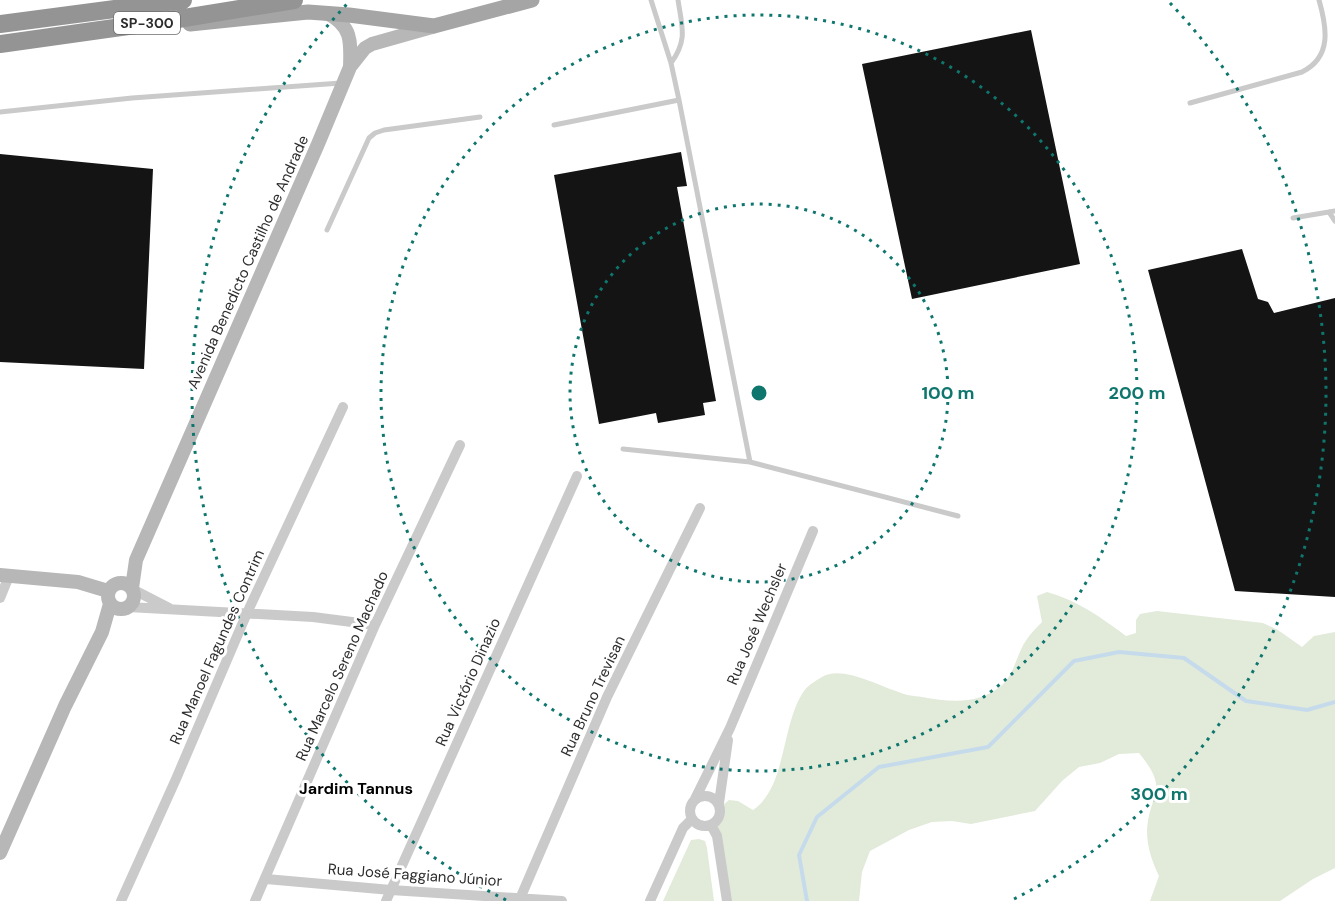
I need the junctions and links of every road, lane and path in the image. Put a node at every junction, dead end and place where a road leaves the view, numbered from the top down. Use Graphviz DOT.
graph roads {
  1 [pos="155,0"];
  2 [pos="183,0"];
  3 [pos="294,0"];
  4 [pos="532,0"];
  5 [pos="651,0"];
  6 [pos="678,0"];
  7 [pos="1319,0"];
  8 [pos="133,7"];
  9 [pos="327,14"];
  10 [pos="151,23"];
  11 [pos="0,24"];
  12 [pos="434,26"];
  13 [pos="0,44"];
  14 [pos="671,63"];
  15 [pos="350,67"];
  16 [pos="343,83"];
  17 [pos="679,100"];
  18 [pos="1190,103"];
  19 [pos="0,112"];
  20 [pos="480,117"];
  21 [pos="554,125"];
  22 [pos="1332,212"];
  23 [pos="1293,218"];
  24 [pos="1335,221"];
  25 [pos="327,230"];
  26 [pos="343,407"];
  27 [pos="460,445"];
  28 [pos="622,449"];
  29 [pos="750,462"];
  30 [pos="577,476"];
  31 [pos="700,507"];
  32 [pos="958,516"];
  33 [pos="813,531"];
  34 [pos="136,560"];
  35 [pos="5,576"];
  36 [pos="133,589"];
  37 [pos="0,598"];
  38 [pos="117,599"];
  39 [pos="172,609"];
  40 [pos="247,613"];
  41 [pos="375,625"];
  42 [pos="730,728"];
  43 [pos="695,799"];
  44 [pos="718,803"];
  45 [pos="692,819"];
  46 [pos="7,820"];
  47 [pos="711,825"];
  48 [pos="0,854"];
  49 [pos="266,879"];
  50 [pos="391,890"];
  51 [pos="520,899"];
  52 [pos="121,901"];
  53 [pos="255,901"];
  54 [pos="386,901"];
  55 [pos="562,901"];
  56 [pos="650,901"];
  57 [pos="727,901"];
  1 -- 8 [label="main road"];
  2 -- 8 [label="highway, SP-300"];
  3 -- 10 [label="highway, SP-300"];
  4 -- 12 [label="main road"];
  5 -- 14 [label="lane"];
  6 -- 14 [label="lane"];
  7 -- 18 [label="lane"];
  8 -- 11 [label="highway, SP-300"];
  9 -- 10 [label="main road"];
  9 -- 12 [label="main road"];
  9 -- 15 [label="main road"];
  10 -- 13 [label="highway, SP-300"];
  12 -- 15 [label="main road, Avenida Benedicto Castilho de Andrade"];
  14 -- 17 [label="lane"];
  15 -- 16 [label="main road, Avenida Benedicto Castilho de Andrade"];
  16 -- 19 [label="lane"];
  16 -- 34 [label="main road, Avenida Benedicto Castilho de Andrade"];
  17 -- 21 [label="lane"];
  17 -- 29 [label="lane"];
  20 -- 25 [label="lane"];
  22 -- 23 [label="lane"];
  22 -- 24 [label="lane"];
  26 -- 40 [label="street, Rua Manoel Fagundes Contrim"];
  27 -- 41 [label="street, Rua Marcelo Sereno Machado"];
  28 -- 29 [label="lane"];
  29 -- 32 [label="lane"];
  30 -- 50 [label="street, Rua Victório Dinazio"];
  31 -- 51 [label="street, Rua Bruno Trevisan"];
  33 -- 42 [label="street, Rua José Wechsler"];
  34 -- 36 [label="main road, Avenida Benedicto Castilho de Andrade"];
  34 -- 38 [label="main road, Avenida Benedicto Castilho de Andrade"];
  35 -- 37 [label="street"];
  35 -- 38 [label="main road"];
  36 -- 38 [label="main road, Avenida Benedicto Castilho de Andrade"];
  36 -- 38 [label="main road"];
  36 -- 39 [label="street"];
  38 -- 39 [label="street"];
  38 -- 46 [label="main road, Avenida Benedicto Castilho de Andrade"];
  39 -- 40 [label="street"];
  40 -- 41 [label="street"];
  40 -- 52 [label="street, Rua Manoel Fagundes Contrim"];
  41 -- 49 [label="street, Rua Marcelo Sereno Machado"];
  42 -- 43 [label="street, Rua José Wechsler"];
  42 -- 44 [label="street, Rua José Wechsler"];
  43 -- 44 [label="street"];
  43 -- 45 [label="street"];
  44 -- 47 [label="street"];
  45 -- 47 [label="street"];
  45 -- 56 [label="street"];
  46 -- 48 [label="main road, Avenida Benedicto Castilho de Andrade"];
  47 -- 57 [label="street"];
  49 -- 50 [label="street, Rua José Faggiano Júnior"];
  49 -- 53 [label="street, Rua Marcelo Sereno Machado"];
  50 -- 51 [label="street, Rua José Faggiano Júnior"];
  50 -- 54 [label="street, Rua Victório Dinazio"];
  51 -- 55 [label="street, Rua José Faggiano Júnior"];
}
